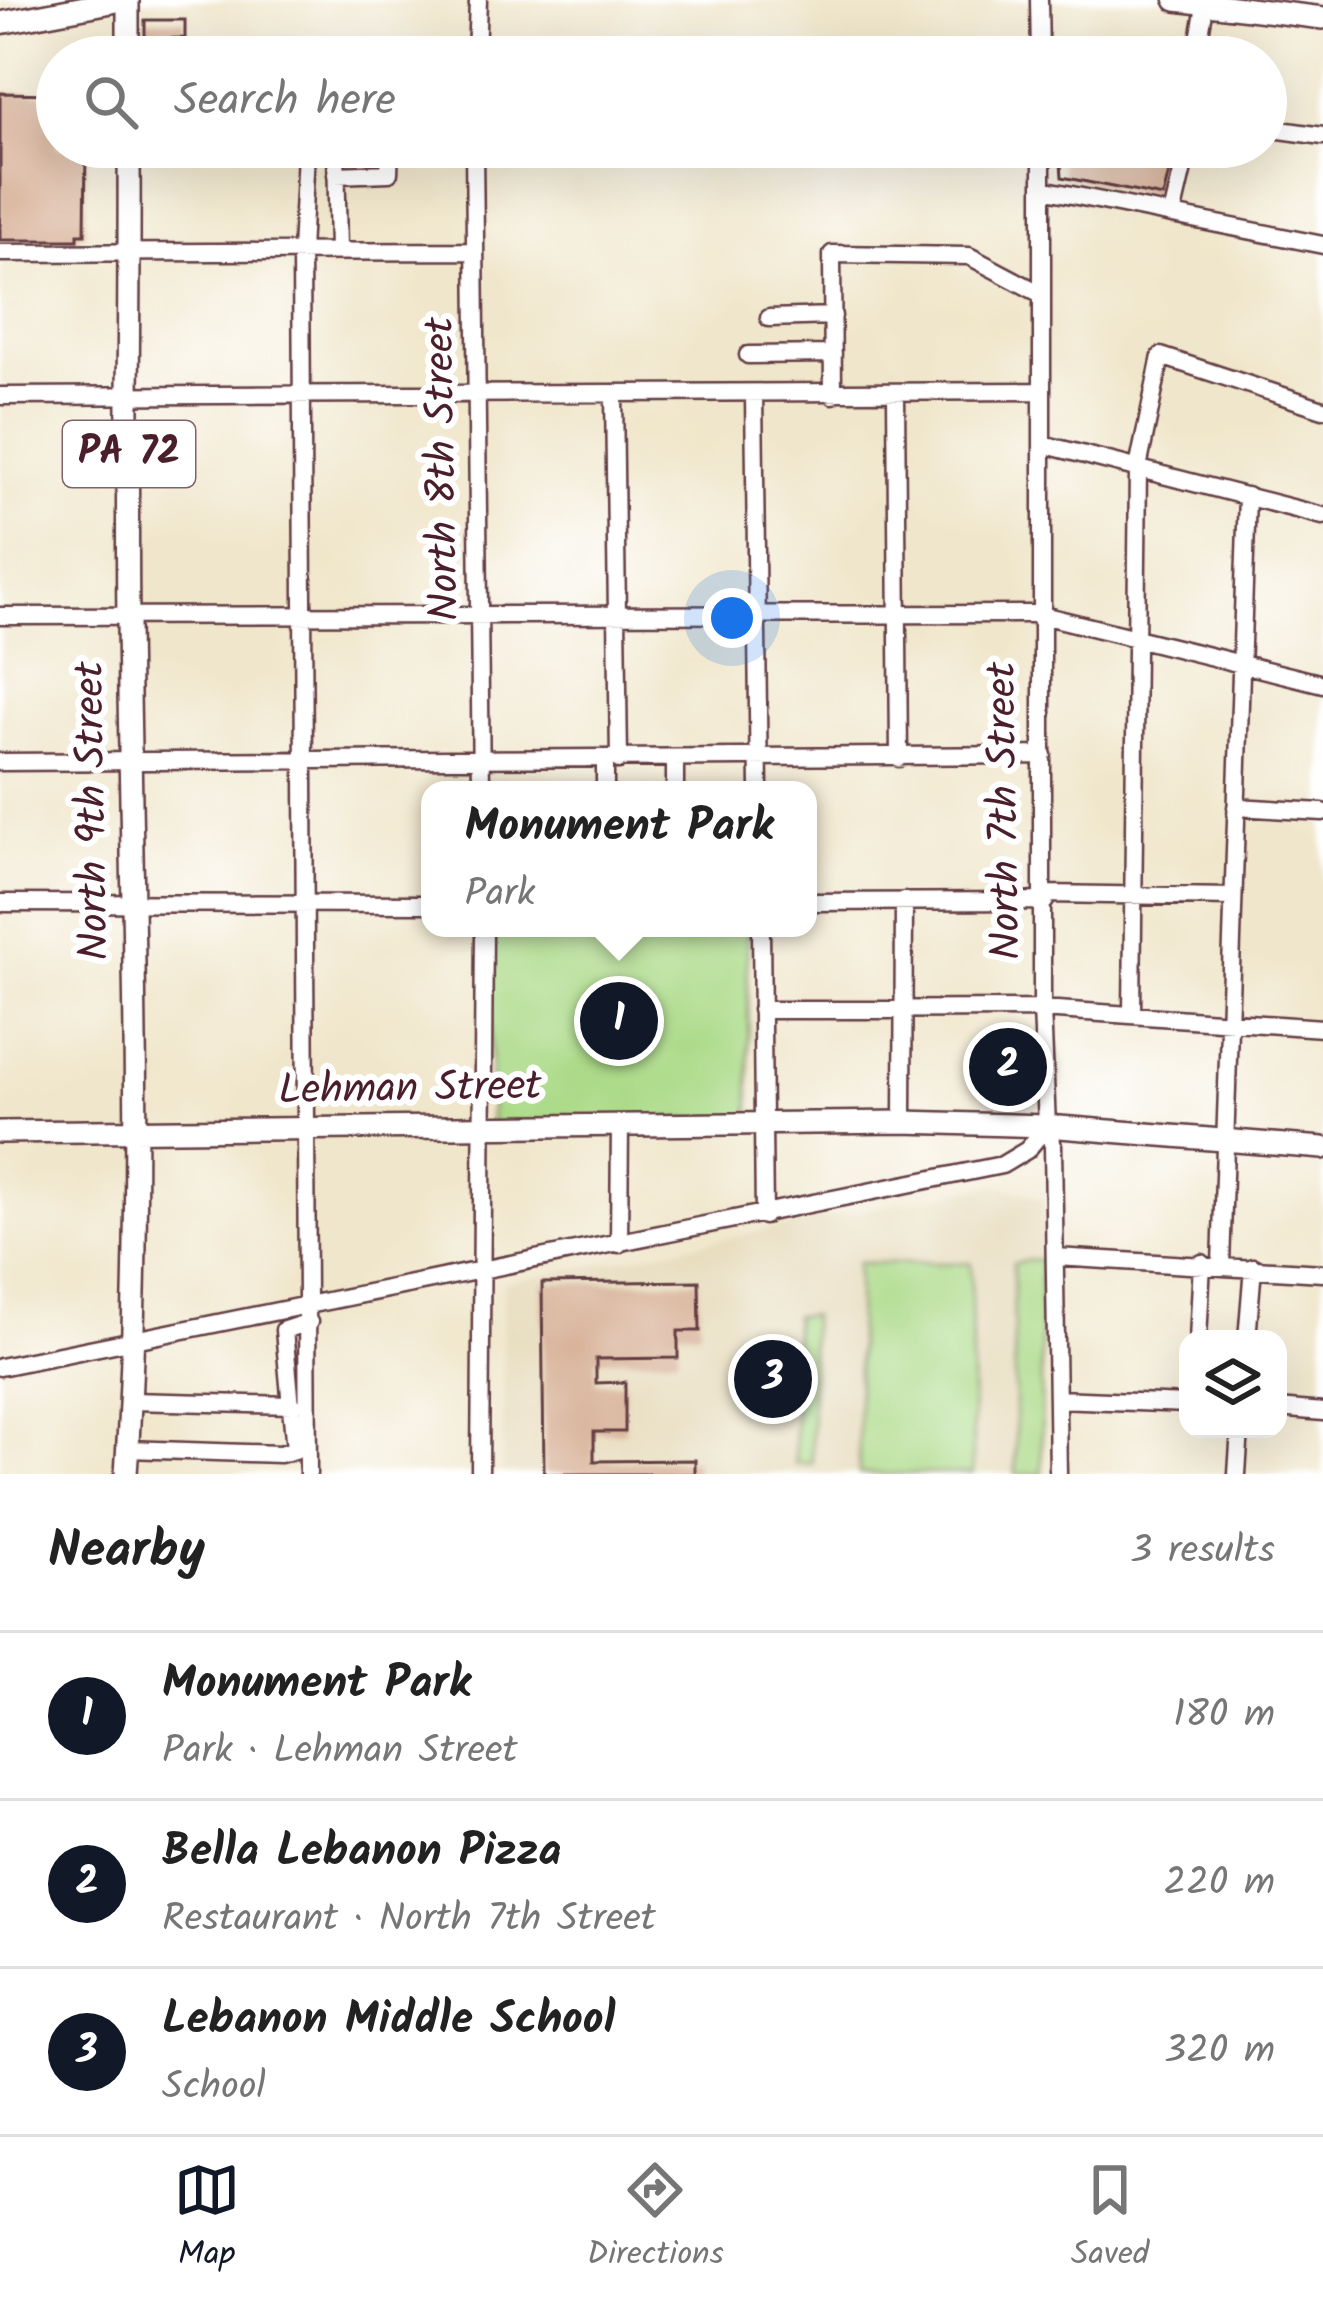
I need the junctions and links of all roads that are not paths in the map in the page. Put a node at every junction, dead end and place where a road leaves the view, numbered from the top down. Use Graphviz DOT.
graph roads {
  1 [pos="125,0"];
  2 [pos="478,0"];
  3 [pos="1039,0"];
  4 [pos="1176,0"];
  5 [pos="1206,2"];
  6 [pos="1323,18"];
  7 [pos="0,23"];
  8 [pos="127,36"];
  9 [pos="477,36"];
  10 [pos="1040,36"];
  11 [pos="1200,36"];
  12 [pos="1287,131"];
  13 [pos="1323,136"];
  14 [pos="129,168"];
  15 [pos="305,168"];
  16 [pos="336,168"];
  17 [pos="389,168"];
  18 [pos="474,168"];
  19 [pos="1042,168"];
  20 [pos="1183,168"];
  21 [pos="336,176"];
  22 [pos="1042,189"];
  23 [pos="1172,215"];
  24 [pos="1323,245"];
  25 [pos="475,251"];
  26 [pos="130,252"];
  27 [pos="302,252"];
  28 [pos="338,252"];
  29 [pos="0,254"];
  30 [pos="1041,294"];
  31 [pos="832,316"];
  32 [pos="769,318"];
  33 [pos="832,354"];
  34 [pos="748,355"];
  35 [pos="1041,391"];
  36 [pos="130,394"];
  37 [pos="302,394"];
  38 [pos="478,394"];
  39 [pos="754,394"];
  40 [pos="614,395"];
  41 [pos="833,395"];
  42 [pos="896,395"];
  43 [pos="0,396"];
  44 [pos="1323,410"];
  45 [pos="1042,444"];
  46 [pos="1138,468"];
  47 [pos="1246,496"];
  48 [pos="1323,516"];
  49 [pos="897,612"];
  50 [pos="617,613"];
  51 [pos="757,613"];
  52 [pos="482,614"];
  53 [pos="1039,614"];
  54 [pos="303,615"];
  55 [pos="0,616"];
  56 [pos="128,617"];
  57 [pos="1136,635"];
  58 [pos="1240,663"];
  59 [pos="1323,684"];
  60 [pos="1042,755"];
  61 [pos="759,757"];
  62 [pos="675,758"];
  63 [pos="898,758"];
  64 [pos="481,759"];
  65 [pos="612,759"];
  66 [pos="304,760"];
  67 [pos="131,761"];
  68 [pos="0,762"];
  69 [pos="481,781"];
  70 [pos="607,781"];
  71 [pos="675,781"];
  72 [pos="759,781"];
  73 [pos="1236,807"];
  74 [pos="1323,812"];
  75 [pos="1132,896"];
  76 [pos="1233,897"];
  77 [pos="1046,898"];
  78 [pos="135,902"];
  79 [pos="817,902"];
  80 [pos="904,902"];
  81 [pos="0,903"];
  82 [pos="305,904"];
  83 [pos="421,904"];
  84 [pos="484,937"];
  85 [pos="760,937"];
  86 [pos="1042,1009"];
  87 [pos="761,1010"];
  88 [pos="904,1010"];
  89 [pos="1132,1013"];
  90 [pos="1229,1020"];
  91 [pos="1323,1028"];
  92 [pos="763,1120"];
  93 [pos="903,1122"];
  94 [pos="620,1124"];
  95 [pos="1047,1126"];
  96 [pos="306,1130"];
  97 [pos="484,1130"];
  98 [pos="136,1131"];
  99 [pos="0,1132"];
  100 [pos="1225,1143"];
  101 [pos="1323,1148"];
  102 [pos="764,1216"];
  103 [pos="619,1244"];
  104 [pos="1056,1257"];
  105 [pos="1212,1264"];
  106 [pos="482,1267"];
  107 [pos="1253,1267"];
  108 [pos="1323,1274"];
  109 [pos="309,1313"];
  110 [pos="1200,1330"];
  111 [pos="1248,1330"];
  112 [pos="135,1340"];
  113 [pos="0,1367"];
  114 [pos="1058,1399"];
  115 [pos="130,1401"];
  116 [pos="1179,1404"];
  117 [pos="293,1405"];
  118 [pos="1287,1409"];
  119 [pos="1323,1412"];
  120 [pos="1239,1438"];
  121 [pos="127,1448"];
  122 [pos="126,1474"];
  123 [pos="308,1474"];
  124 [pos="481,1474"];
  125 [pos="1058,1474"];
  126 [pos="1237,1474"];
  1 -- 7 [label="main road"];
  1 -- 8 [label="main road"];
  2 -- 9 [label="street"];
  3 -- 10 [label="street"];
  4 -- 5 [label="main road"];
  5 -- 6 [label="main road"];
  5 -- 11 [label="street"];
  12 -- 13 [label="street"];
  14 -- 26 [label="main road, North 9th Street / PA 72"];
  15 -- 27 [label="street"];
  16 -- 21 [label="street"];
  17 -- 21 [label="street"];
  18 -- 25 [label="street, North 8th Street"];
  19 -- 22 [label="street, North 7th Street"];
  20 -- 23 [label="street"];
  21 -- 28 [label="street"];
  22 -- 23 [label="street"];
  22 -- 30 [label="street, North 7th Street"];
  23 -- 24 [label="street"];
  25 -- 28 [label="street"];
  25 -- 38 [label="street, North 8th Street"];
  26 -- 27 [label="street"];
  26 -- 29 [label="street"];
  26 -- 36 [label="main road, North 9th Street / PA 72"];
  27 -- 28 [label="street"];
  27 -- 37 [label="street"];
  30 -- 31 [label="street"];
  30 -- 35 [label="street, North 7th Street"];
  31 -- 32 [label="street"];
  31 -- 33 [label="street"];
  33 -- 34 [label="street"];
  33 -- 41 [label="street"];
  35 -- 42 [label="street"];
  35 -- 45 [label="street, North 7th Street"];
  36 -- 37 [label="street"];
  36 -- 43 [label="street"];
  36 -- 56 [label="main road, North 9th Street / PA 72"];
  37 -- 38 [label="street"];
  37 -- 54 [label="street"];
  38 -- 40 [label="street"];
  38 -- 52 [label="street, North 8th Street"];
  39 -- 40 [label="street"];
  39 -- 41 [label="street"];
  39 -- 51 [label="street"];
  40 -- 50 [label="street"];
  41 -- 42 [label="street"];
  42 -- 49 [label="street"];
  44 -- 46 [label="street"];
  45 -- 46 [label="street"];
  45 -- 53 [label="street, North 7th Street"];
  46 -- 47 [label="street"];
  46 -- 57 [label="street"];
  47 -- 48 [label="street"];
  47 -- 58 [label="street"];
  49 -- 51 [label="street"];
  49 -- 53 [label="street"];
  49 -- 63 [label="street"];
  50 -- 51 [label="street"];
  50 -- 52 [label="street"];
  50 -- 65 [label="street"];
  51 -- 61 [label="street"];
  52 -- 54 [label="street"];
  52 -- 64 [label="street, North 8th Street"];
  53 -- 57 [label="street"];
  53 -- 60 [label="street, North 7th Street"];
  54 -- 56 [label="street"];
  54 -- 66 [label="street"];
  55 -- 56 [label="street"];
  56 -- 67 [label="main road, North 9th Street / PA 72"];
  57 -- 58 [label="street"];
  57 -- 75 [label="street"];
  58 -- 59 [label="street"];
  58 -- 73 [label="street"];
  60 -- 63 [label="street"];
  60 -- 77 [label="street, North 7th Street"];
  61 -- 62 [label="street"];
  61 -- 63 [label="street"];
  61 -- 72 [label="street"];
  62 -- 65 [label="street"];
  62 -- 71 [label="street"];
  64 -- 65 [label="street"];
  64 -- 66 [label="street"];
  64 -- 69 [label="street, North 8th Street"];
  65 -- 70 [label="street"];
  66 -- 67 [label="street"];
  66 -- 82 [label="street"];
  67 -- 68 [label="street"];
  67 -- 78 [label="main road, North 9th Street / PA 72"];
  73 -- 74 [label="street"];
  73 -- 76 [label="street"];
  75 -- 76 [label="street"];
  75 -- 77 [label="street"];
  75 -- 89 [label="street"];
  76 -- 90 [label="street"];
  77 -- 80 [label="street"];
  77 -- 86 [label="street, North 7th Street"];
  78 -- 81 [label="street"];
  78 -- 82 [label="street"];
  78 -- 98 [label="main road, North 9th Street / PA 72"];
  79 -- 80 [label="street"];
  80 -- 88 [label="street"];
  82 -- 83 [label="street"];
  82 -- 96 [label="street"];
  84 -- 97 [label="street"];
  85 -- 87 [label="street"];
  86 -- 88 [label="street"];
  86 -- 89 [label="street"];
  86 -- 95 [label="street, North 7th Street"];
  87 -- 88 [label="street"];
  87 -- 92 [label="street"];
  88 -- 93 [label="street"];
  89 -- 90 [label="street"];
  90 -- 91 [label="street"];
  90 -- 100 [label="street"];
  92 -- 93 [label="main road, Lehman Street"];
  92 -- 94 [label="main road, Lehman Street"];
  92 -- 102 [label="street"];
  93 -- 95 [label="main road, Lehman Street"];
  94 -- 97 [label="main road, Lehman Street"];
  94 -- 103 [label="street"];
  95 -- 100 [label="main road, Lehman Street"];
  95 -- 102 [label="street"];
  95 -- 104 [label="street, North 7th Street"];
  96 -- 97 [label="main road, Lehman Street"];
  96 -- 98 [label="main road, Lehman Street"];
  96 -- 109 [label="street"];
  97 -- 106 [label="street"];
  98 -- 99 [label="main road, Lehman Street"];
  98 -- 112 [label="main road, North 9th Street / PA 72"];
  100 -- 101 [label="main road, Lehman Street"];
  100 -- 105 [label="street"];
  102 -- 103 [label="street"];
  103 -- 106 [label="street"];
  104 -- 105 [label="street"];
  104 -- 114 [label="street, North 7th Street"];
  105 -- 107 [label="street"];
  105 -- 110 [label="street"];
  106 -- 109 [label="street"];
  106 -- 124 [label="street"];
  107 -- 108 [label="street"];
  107 -- 111 [label="street"];
  109 -- 112 [label="street"];
  109 -- 117 [label="street"];
  109 -- 123 [label="street"];
  112 -- 113 [label="street"];
  112 -- 115 [label="main road, North 9th Street / PA 72"];
  114 -- 116 [label="street"];
  114 -- 125 [label="street, North 7th Street"];
  115 -- 117 [label="street"];
  115 -- 121 [label="main road, North 9th Street / PA 72"];
  117 -- 121 [label="street"];
  118 -- 119 [label="street"];
  120 -- 126 [label="street"];
  121 -- 122 [label="main road, North 9th Street / PA 72"];
}
